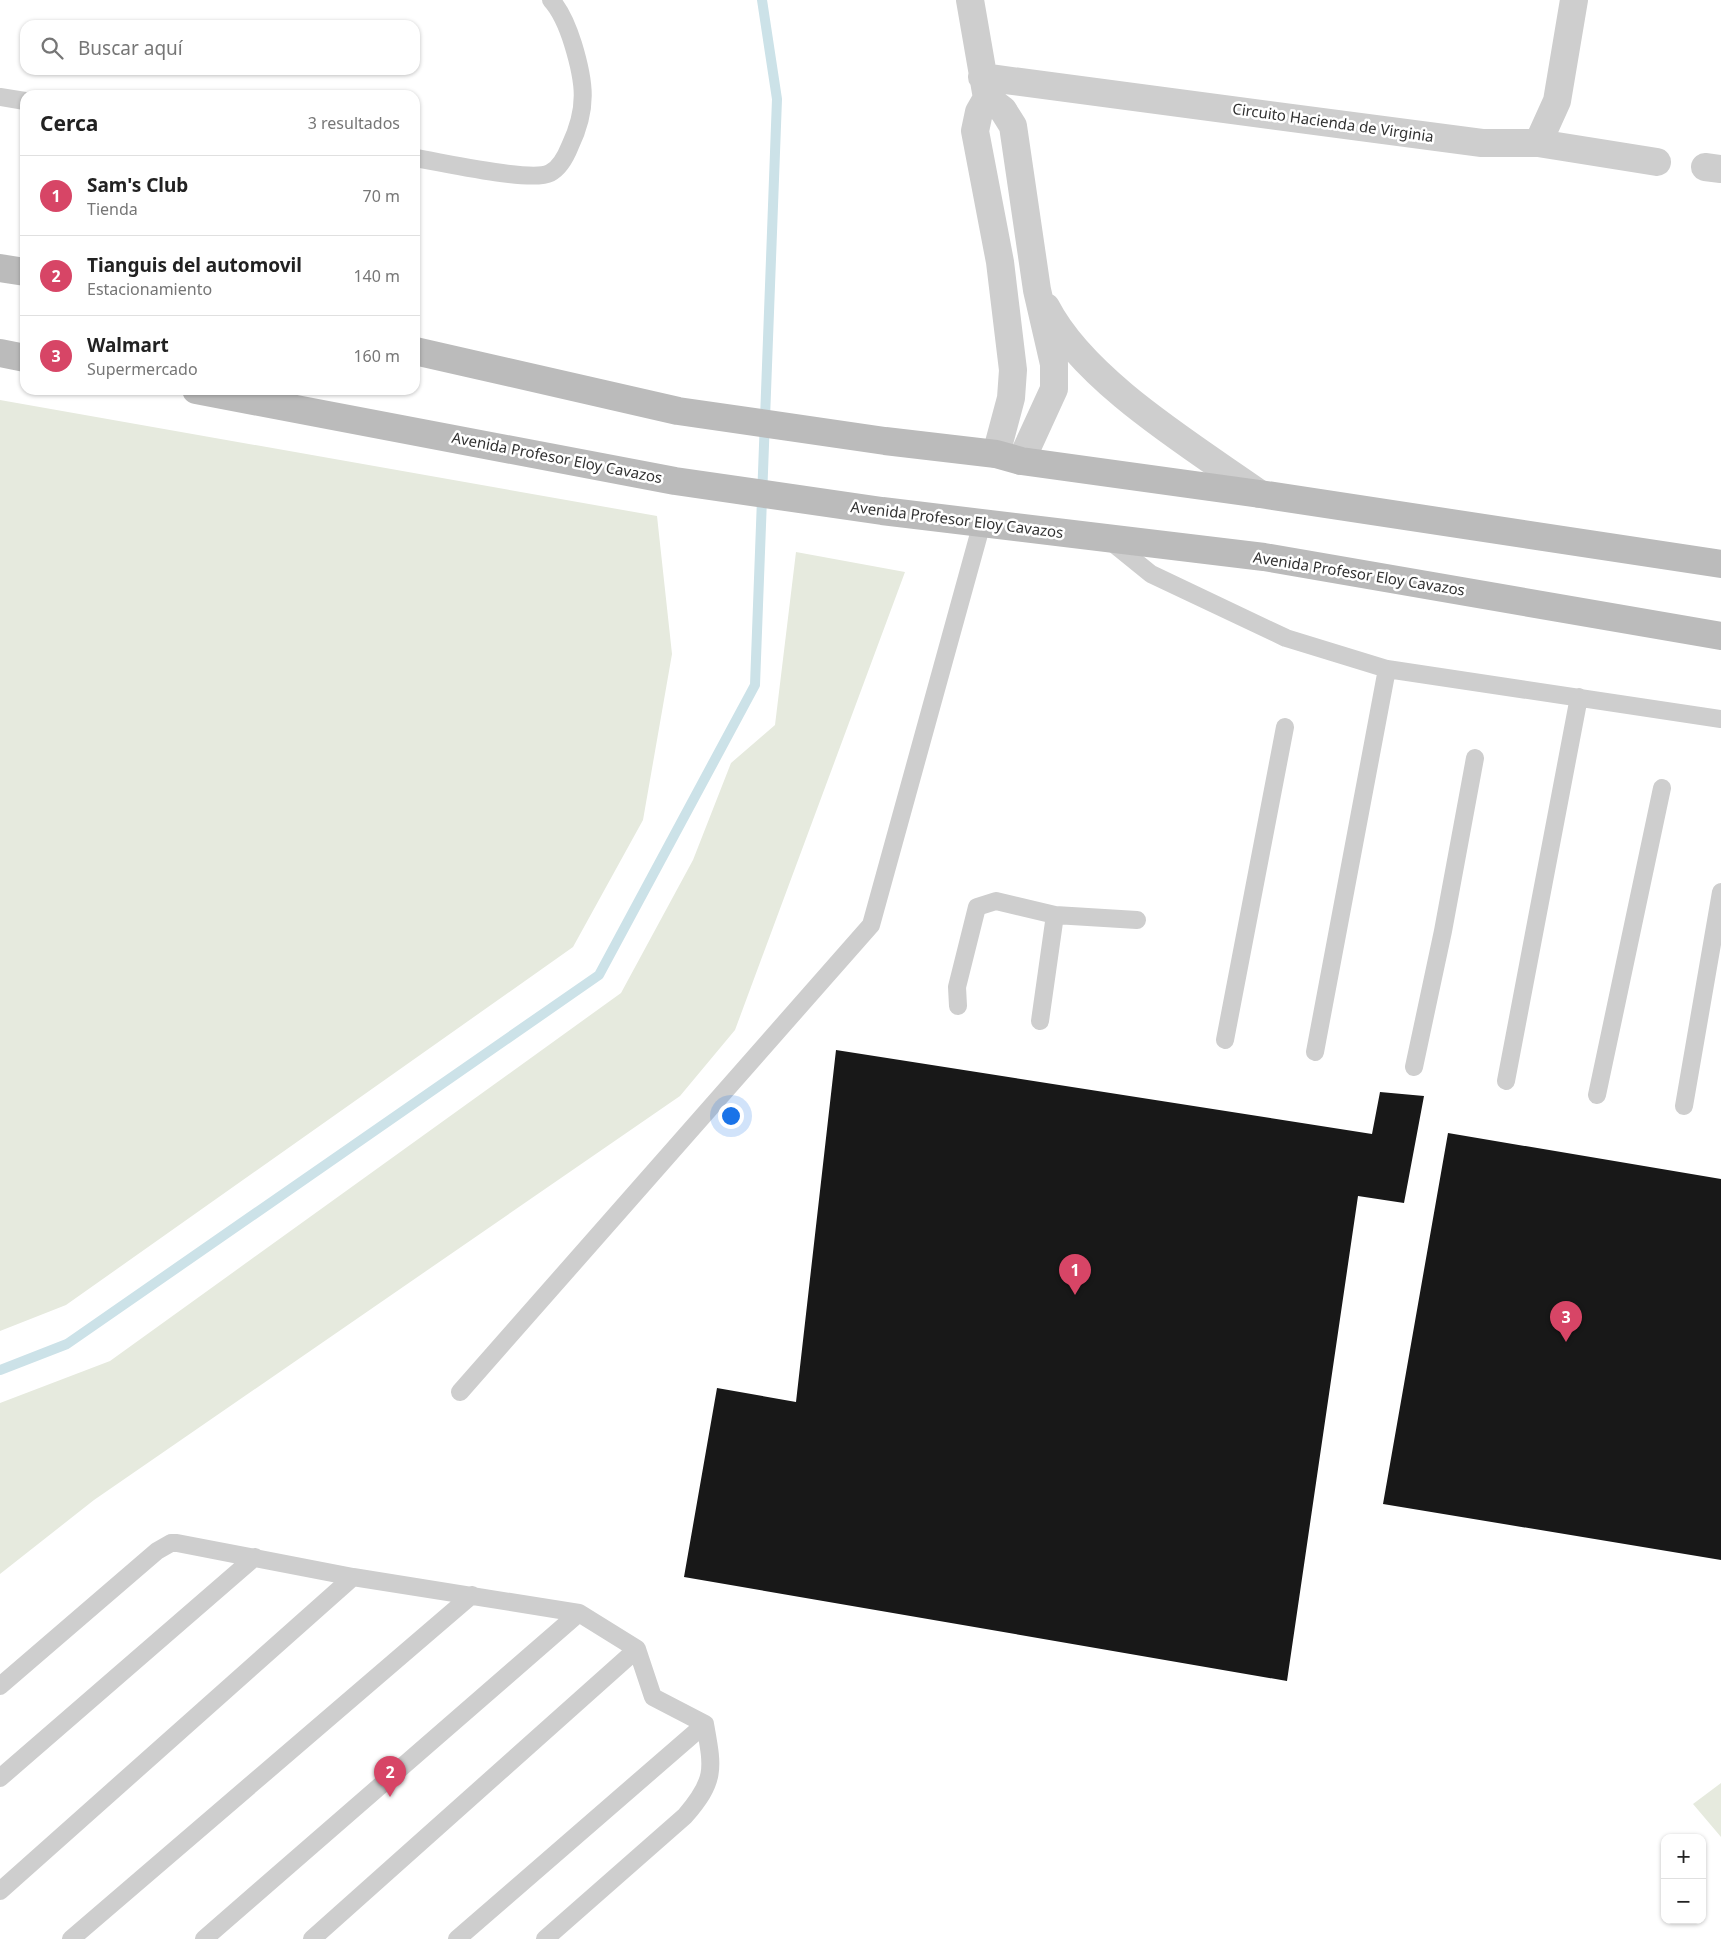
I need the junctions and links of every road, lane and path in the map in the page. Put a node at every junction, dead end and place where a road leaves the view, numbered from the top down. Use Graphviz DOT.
graph roads {
  1 [pos="551,0"];
  2 [pos="970,0"];
  3 [pos="1574,0"];
  4 [pos="984,87"];
  5 [pos="0,97"];
  6 [pos="20,99"];
  7 [pos="1538,142"];
  8 [pos="420,159"];
  9 [pos="1657,162"];
  10 [pos="0,268"];
  11 [pos="20,271"];
  12 [pos="1037,290"];
  13 [pos="420,352"];
  14 [pos="0,353"];
  15 [pos="20,357"];
  16 [pos="222,395"];
  17 [pos="1009,457"];
  18 [pos="1260,494"];
  19 [pos="982,523"];
  20 [pos="1108,538"];
  21 [pos="1721,564"];
  22 [pos="1721,636"];
  23 [pos="1387,669"];
  24 [pos="1579,697"];
  25 [pos="1721,719"];
  26 [pos="1285,727"];
  27 [pos="1475,758"];
  28 [pos="1662,788"];
  29 [pos="1721,892"];
  30 [pos="1055,915"];
  31 [pos="1137,920"];
  32 [pos="958,1006"];
  33 [pos="1040,1021"];
  34 [pos="1225,1040"];
  35 [pos="1315,1052"];
  36 [pos="1414,1067"];
  37 [pos="1506,1081"];
  38 [pos="1597,1095"];
  39 [pos="1684,1106"];
  40 [pos="460,1392"];
  41 [pos="255,1557"];
  42 [pos="353,1577"];
  43 [pos="472,1595"];
  44 [pos="578,1612"];
  45 [pos="637,1649"];
  46 [pos="0,1686"];
  47 [pos="705,1724"];
  48 [pos="0,1778"];
  49 [pos="0,1891"];
  50 [pos="71,1939"];
  51 [pos="204,1939"];
  52 [pos="312,1939"];
  53 [pos="457,1939"];
  54 [pos="545,1939"];
  1 -- 8 [label="lane"];
  2 -- 4 [label="street"];
  3 -- 7 [label="street"];
  4 -- 7 [label="street, Circuito Hacienda de Virginia"];
  4 -- 12 [label="street"];
  4 -- 17 [label="street"];
  5 -- 6 [label="lane"];
  7 -- 9 [label="street, Circuito Hacienda de Virginia"];
  10 -- 11 [label="main road"];
  12 -- 17 [label="street"];
  12 -- 18 [label="street"];
  13 -- 17 [label="main road"];
  14 -- 15 [label="main road"];
  16 -- 19 [label="main road, Avenida Profesor Eloy Cavazos"];
  17 -- 18 [label="main road"];
  18 -- 21 [label="main road"];
  19 -- 20 [label="main road, Avenida Profesor Eloy Cavazos"];
  19 -- 40 [label="lane"];
  20 -- 22 [label="main road, Avenida Profesor Eloy Cavazos"];
  20 -- 23 [label="lane"];
  23 -- 24 [label="lane"];
  23 -- 35 [label="lane"];
  24 -- 25 [label="lane"];
  24 -- 37 [label="lane"];
  26 -- 34 [label="lane"];
  27 -- 36 [label="lane"];
  28 -- 38 [label="lane"];
  29 -- 39 [label="lane"];
  30 -- 31 [label="lane"];
  30 -- 32 [label="lane"];
  30 -- 33 [label="lane"];
  41 -- 42 [label="lane"];
  41 -- 46 [label="lane"];
  41 -- 48 [label="lane"];
  42 -- 43 [label="lane"];
  42 -- 49 [label="lane"];
  43 -- 44 [label="lane"];
  43 -- 50 [label="lane"];
  44 -- 45 [label="lane"];
  44 -- 51 [label="lane"];
  45 -- 47 [label="lane"];
  45 -- 52 [label="lane"];
  47 -- 53 [label="lane"];
  47 -- 54 [label="lane"];
}
